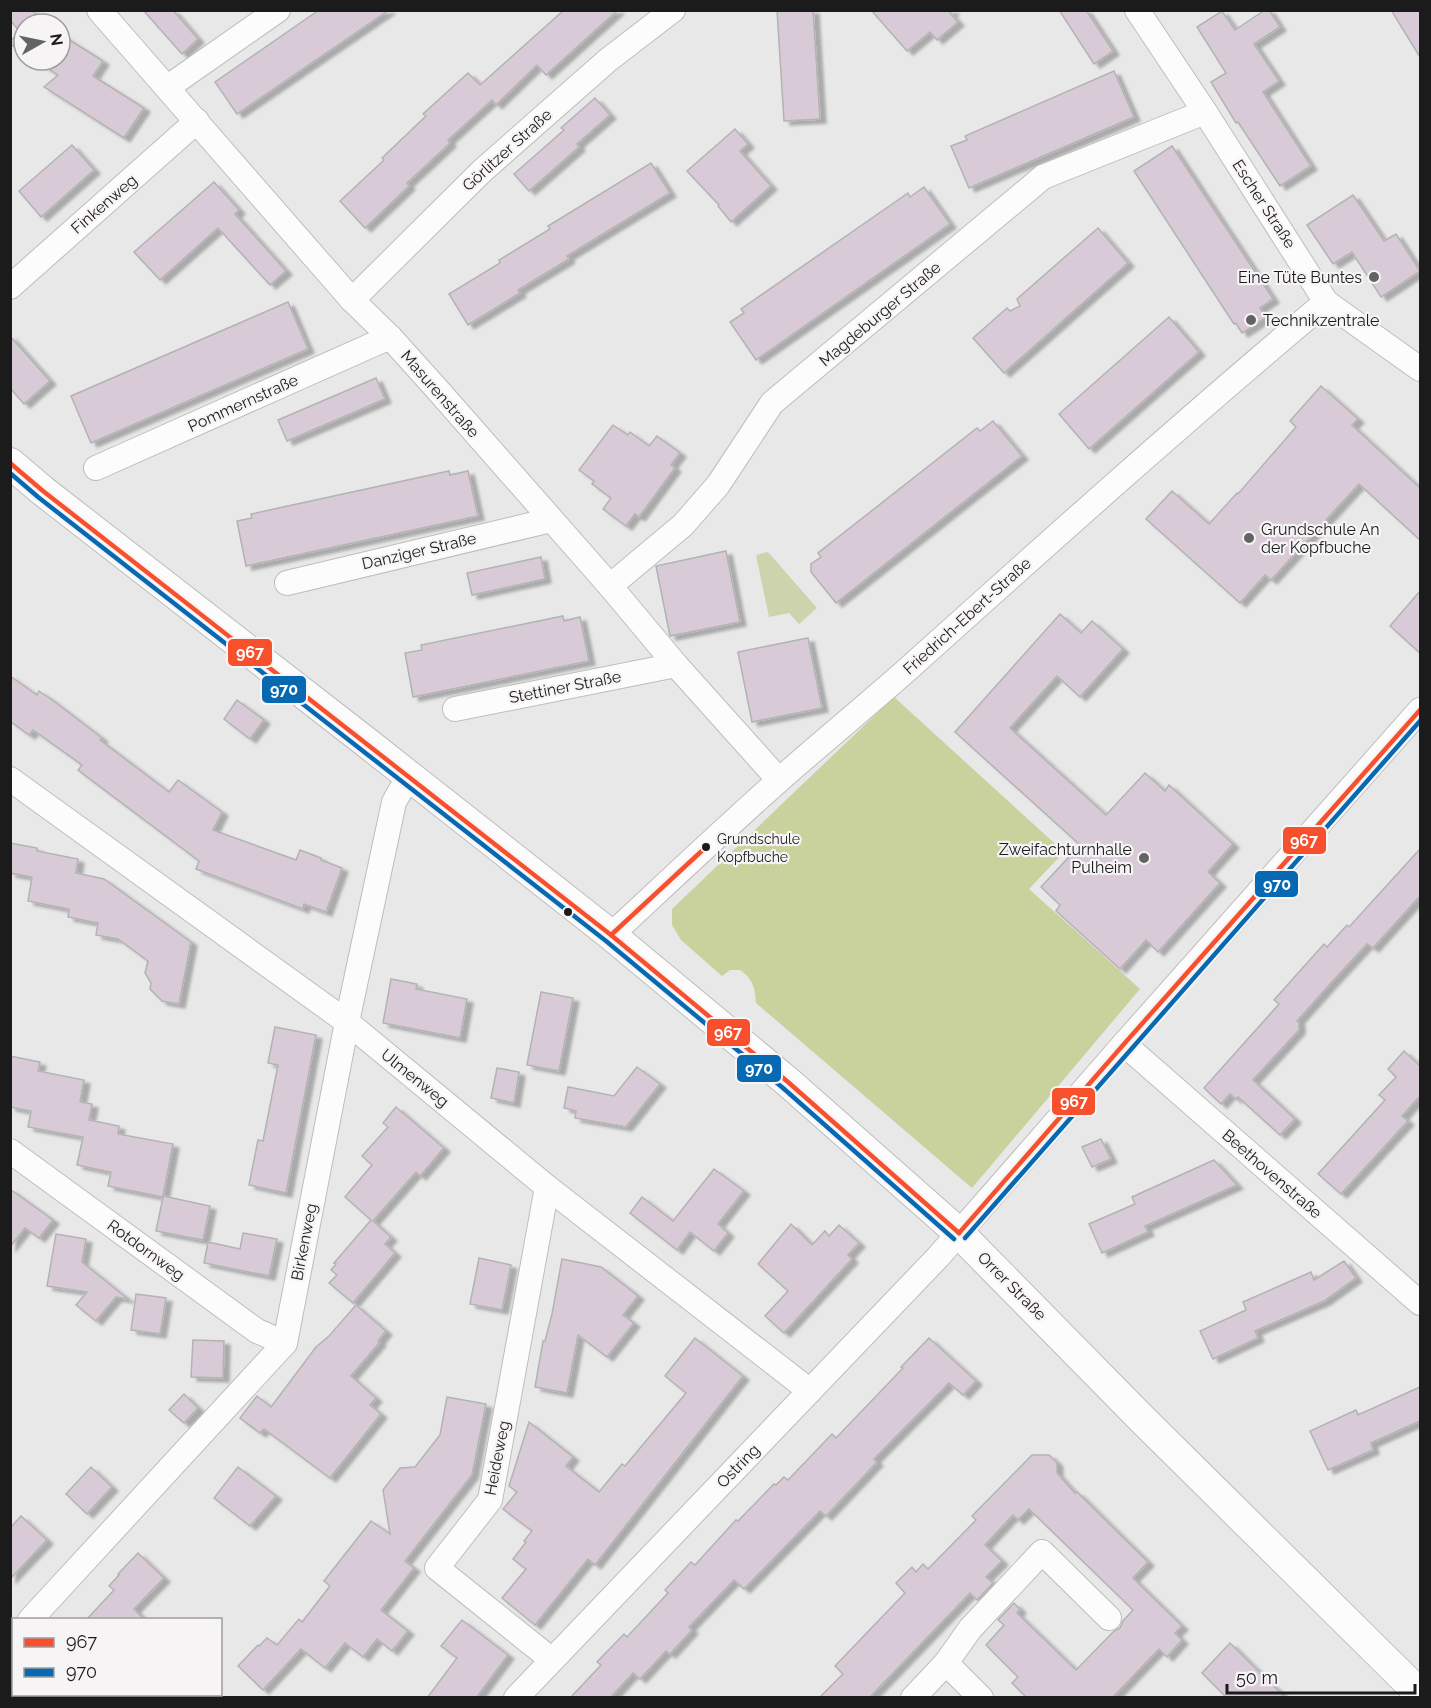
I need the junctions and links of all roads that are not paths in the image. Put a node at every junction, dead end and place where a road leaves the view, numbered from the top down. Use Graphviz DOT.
graph roads {
  1 [pos="99,10"];
  2 [pos="278,10"];
  3 [pos="673,10"];
  4 [pos="1137,10"];
  5 [pos="168,87"];
  6 [pos="1205,112"];
  7 [pos="197,121"];
  8 [pos="10,287"];
  9 [pos="352,300"];
  10 [pos="1326,302"];
  11 [pos="390,338"];
  12 [pos="1420,369"];
  13 [pos="10,463"];
  14 [pos="96,468"];
  15 [pos="551,520"];
  16 [pos="288,583"];
  17 [pos="610,586"];
  18 [pos="676,665"];
  19 [pos="455,709"];
  20 [pos="1420,710"];
  21 [pos="409,776"];
  22 [pos="10,778"];
  23 [pos="779,780"];
  24 [pos="611,935"];
  25 [pos="346,1022"];
  26 [pos="1124,1044"];
  27 [pos="10,1151"];
  28 [pos="547,1187"];
  29 [pos="959,1233"];
  30 [pos="1420,1303"];
  31 [pos="285,1343"];
  32 [pos="810,1390"];
  33 [pos="32,1618"];
  34 [pos="1109,1618"];
  35 [pos="552,1660"];
  36 [pos="946,1663"];
  37 [pos="1420,1694"];
  38 [pos="516,1698"];
  39 [pos="913,1698"];
  40 [pos="981,1698"];
  1 -- 5 [label="street, Masurenstraße"];
  2 -- 5 [label="street"];
  3 -- 9 [label="street, Görlitzer Straße"];
  4 -- 6 [label="street, Escher Straße"];
  5 -- 7 [label="street, Masurenstraße"];
  6 -- 10 [label="street, Escher Straße"];
  6 -- 17 [label="street, Magdeburger Straße"];
  7 -- 8 [label="street, Finkenweg"];
  7 -- 9 [label="street, Masurenstraße"];
  9 -- 11 [label="street, Masurenstraße"];
  10 -- 12 [label="street, Escher Straße"];
  10 -- 23 [label="street, Friedrich-Ebert-Straße"];
  11 -- 14 [label="street, Pommernstraße"];
  11 -- 15 [label="street, Masurenstraße"];
  13 -- 21 [label="street, Orrer Straße"];
  15 -- 16 [label="street, Danziger Straße"];
  15 -- 17 [label="street, Masurenstraße"];
  17 -- 18 [label="street, Masurenstraße"];
  18 -- 19 [label="street, Stettiner Straße"];
  18 -- 23 [label="street, Masurenstraße"];
  20 -- 26 [label="street, Ostring"];
  21 -- 24 [label="street, Orrer Straße"];
  21 -- 25 [label="street, Birkenweg"];
  22 -- 25 [label="street, Ulmenweg"];
  23 -- 24 [label="street, Friedrich-Ebert-Straße"];
  24 -- 29 [label="street, Orrer Straße"];
  25 -- 28 [label="street, Ulmenweg"];
  25 -- 31 [label="street, Birkenweg"];
  26 -- 29 [label="street, Ostring"];
  26 -- 30 [label="street, Beethovenstraße"];
  27 -- 31 [label="street, Rotdornweg"];
  28 -- 32 [label="street, Ulmenweg"];
  28 -- 35 [label="street, Heideweg"];
  29 -- 32 [label="street, Ostring"];
  29 -- 37 [label="street, Orrer Straße"];
  31 -- 33 [label="street"];
  32 -- 35 [label="street, Ostring"];
  34 -- 36 [label="street"];
  35 -- 38 [label="street, Ostring"];
  36 -- 39 [label="street"];
  36 -- 40 [label="street"];
}
